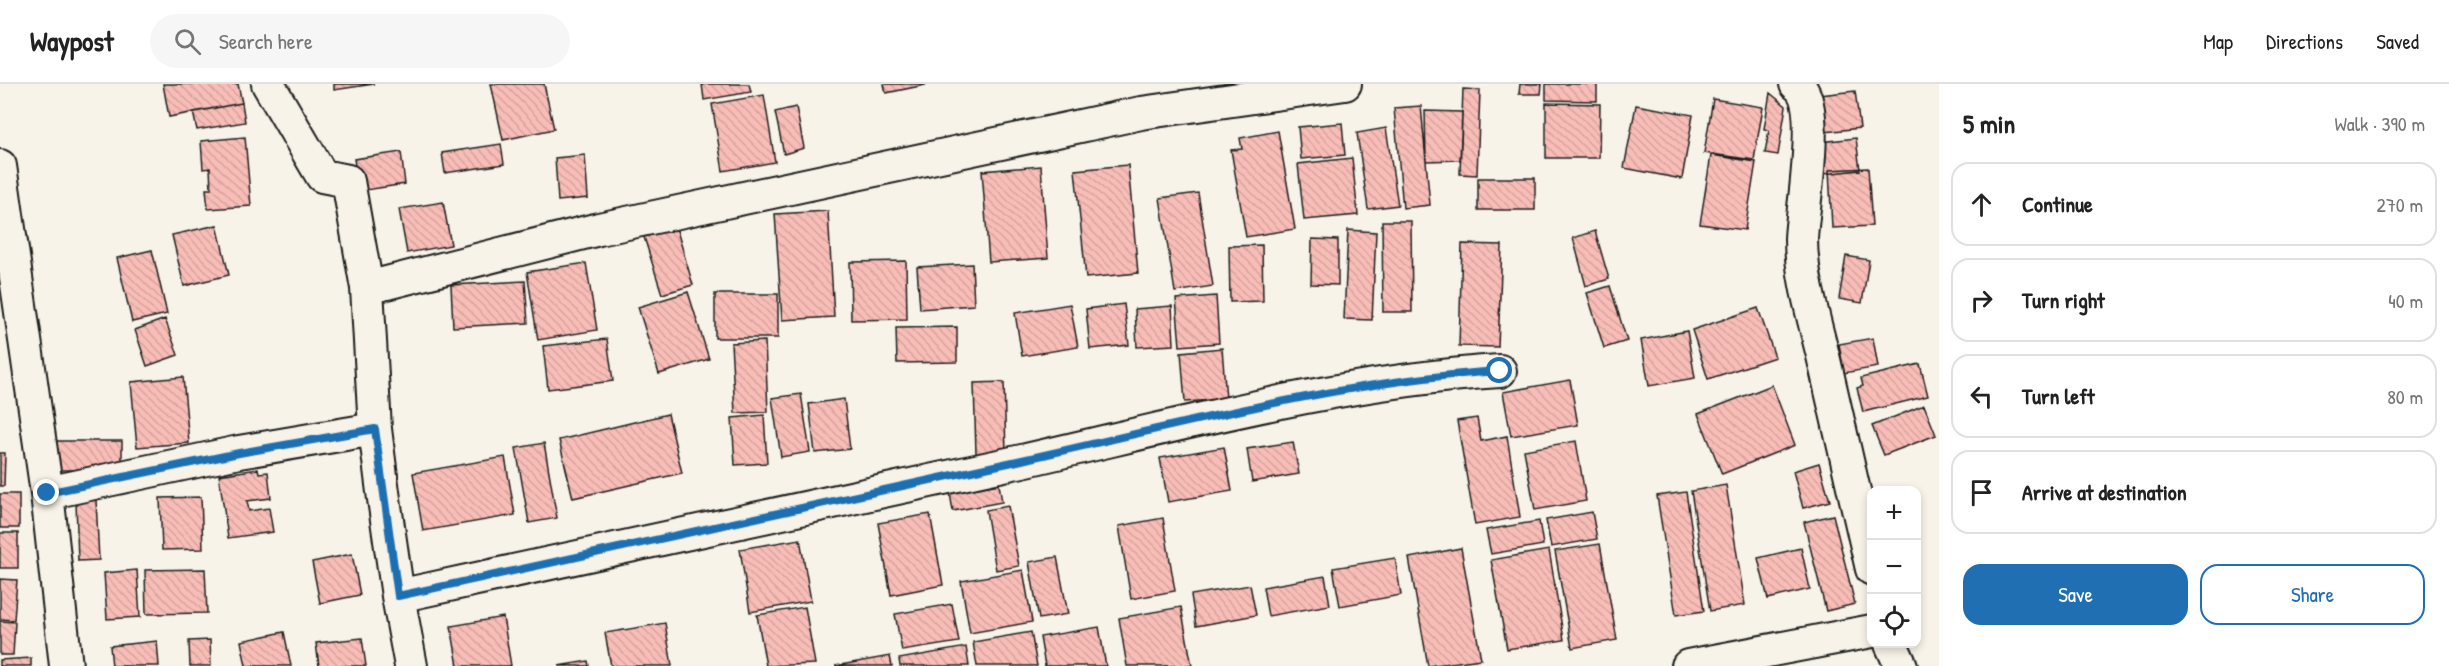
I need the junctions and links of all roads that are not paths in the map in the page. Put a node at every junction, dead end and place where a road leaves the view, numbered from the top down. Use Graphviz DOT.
graph roads {
  1 [pos="268,84"];
  2 [pos="1345,84"];
  3 [pos="1796,84"];
  4 [pos="0,166"];
  5 [pos="367,288"];
  6 [pos="1500,371"];
  7 [pos="375,429"];
  8 [pos="47,493"];
  9 [pos="1867,547"];
  10 [pos="398,596"];
  11 [pos="1867,633"];
  12 [pos="1893,648"];
  13 [pos="66,666"];
  14 [pos="411,666"];
  15 [pos="1688,666"];
  16 [pos="1900,666"];
  1 -- 5 [label="street"];
  2 -- 5 [label="street"];
  3 -- 9 [label="street"];
  4 -- 8 [label="street"];
  5 -- 7 [label="street"];
  6 -- 10 [label="street"];
  7 -- 8 [label="street"];
  7 -- 10 [label="street"];
  8 -- 13 [label="street"];
  10 -- 14 [label="street"];
  11 -- 15 [label="street"];
  12 -- 16 [label="street"];
}
